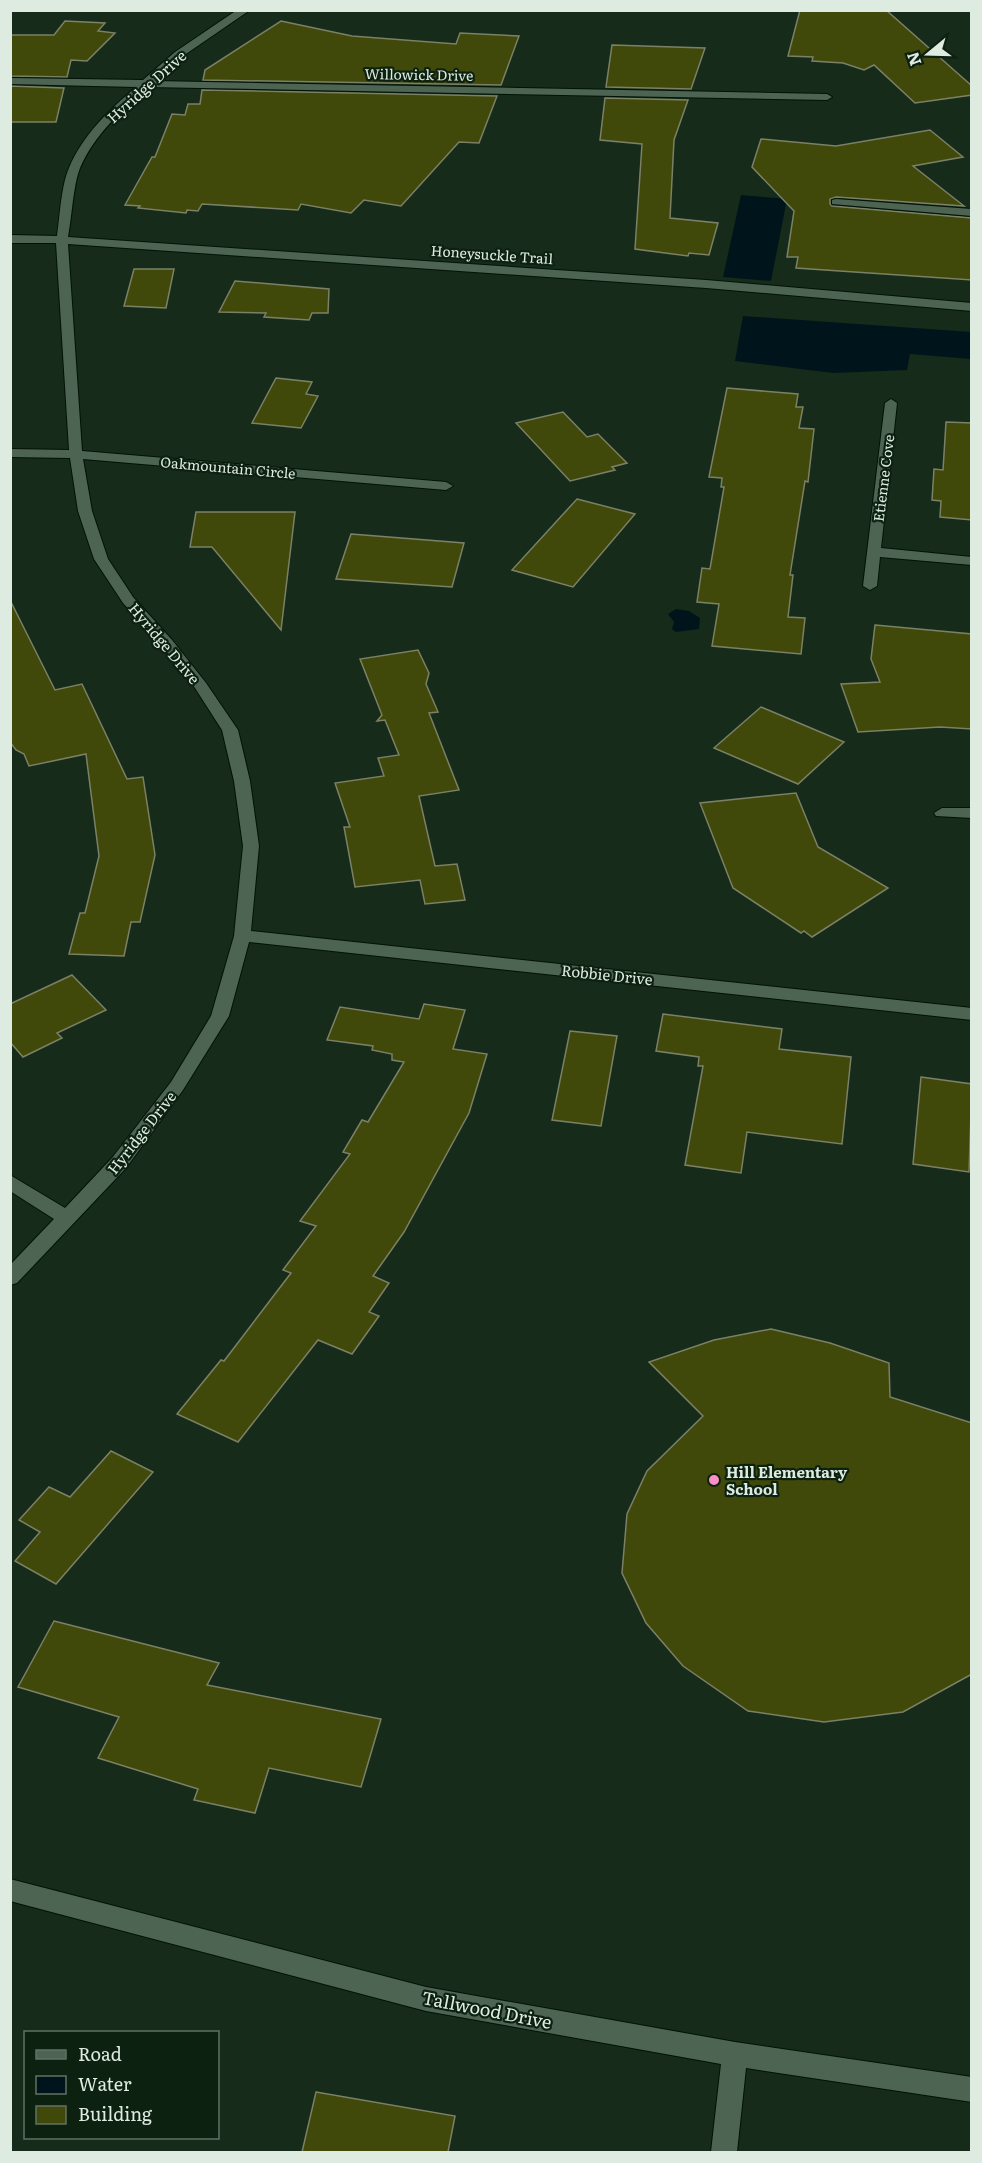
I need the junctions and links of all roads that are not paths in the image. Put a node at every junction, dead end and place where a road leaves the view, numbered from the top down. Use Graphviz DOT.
graph roads {
  1 [pos="245,10"];
  2 [pos="10,81"];
  3 [pos="146,83"];
  4 [pos="826,97"];
  5 [pos="836,202"];
  6 [pos="972,213"];
  7 [pos="10,239"];
  8 [pos="62,240"];
  9 [pos="972,307"];
  10 [pos="891,403"];
  11 [pos="10,453"];
  12 [pos="76,454"];
  13 [pos="446,486"];
  14 [pos="874,552"];
  15 [pos="972,561"];
  16 [pos="870,586"];
  17 [pos="942,813"];
  18 [pos="972,813"];
  19 [pos="242,936"];
  20 [pos="972,1014"];
  21 [pos="10,1182"];
  22 [pos="68,1219"];
  23 [pos="10,1278"];
  24 [pos="10,1890"];
  25 [pos="735,2054"];
  26 [pos="972,2090"];
  27 [pos="724,2152"];
  1 -- 3 [label="street, Hyridge Drive"];
  2 -- 3 [label="street, Willowick Drive"];
  3 -- 4 [label="street, Willowick Drive"];
  3 -- 8 [label="street, Hyridge Drive"];
  5 -- 6 [label="street"];
  7 -- 8 [label="street, Honeysuckle Trail"];
  8 -- 9 [label="street, Honeysuckle Trail"];
  8 -- 12 [label="street, Hyridge Drive"];
  10 -- 14 [label="street, Etienne Cove"];
  11 -- 12 [label="street, Oakmountain Circle"];
  12 -- 13 [label="street, Oakmountain Circle"];
  12 -- 19 [label="street, Hyridge Drive"];
  14 -- 15 [label="street"];
  14 -- 16 [label="street, Etienne Cove"];
  17 -- 18 [label="street"];
  19 -- 20 [label="street, Robbie Drive"];
  19 -- 22 [label="street, Hyridge Drive"];
  21 -- 22 [label="street"];
  22 -- 23 [label="street, Hyridge Drive"];
  24 -- 25 [label="street, Tallwood Drive"];
  25 -- 26 [label="street, Tallwood Drive"];
  25 -- 27 [label="street"];
}
